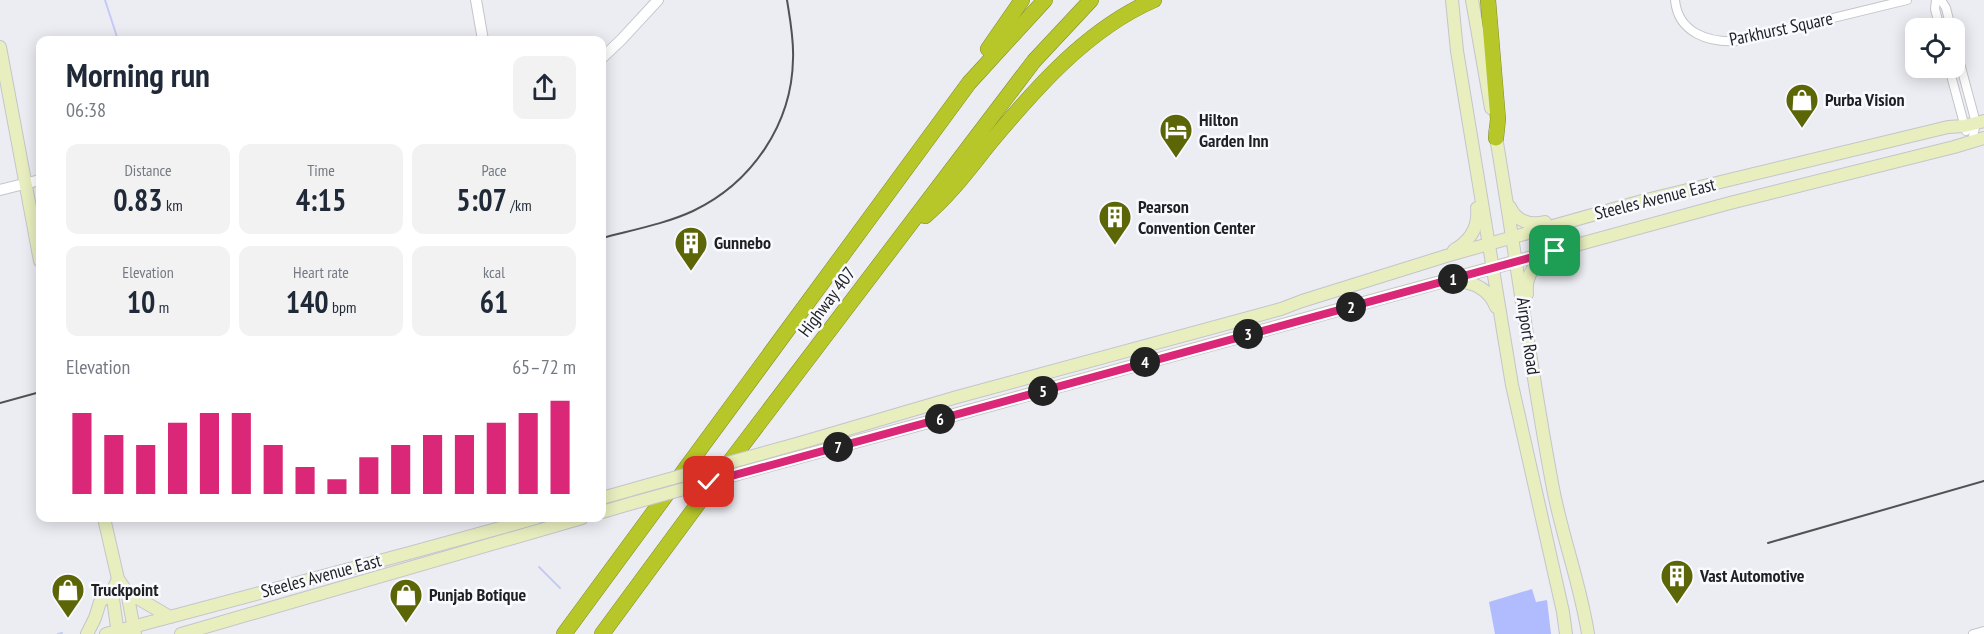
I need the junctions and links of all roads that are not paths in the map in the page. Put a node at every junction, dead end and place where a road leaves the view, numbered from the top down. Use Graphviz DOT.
graph roads {
  1 [pos="476,0"];
  2 [pos="658,0"];
  3 [pos="1022,0"];
  4 [pos="1045,0"];
  5 [pos="1090,0"];
  6 [pos="1154,0"];
  7 [pos="1452,0"];
  8 [pos="1472,0"];
  9 [pos="1488,0"];
  10 [pos="1675,0"];
  11 [pos="1907,0"];
  12 [pos="1936,0"];
  13 [pos="1941,0"];
  14 [pos="1937,18"];
  15 [pos="1948,18"];
  16 [pos="482,36"];
  17 [pos="0,47"];
  18 [pos="606,54"];
  19 [pos="1955,78"];
  20 [pos="1963,78"];
  21 [pos="969,83"];
  22 [pos="1975,123"];
  23 [pos="1496,138"];
  24 [pos="1978,139"];
  25 [pos="1476,165"];
  26 [pos="36,181"];
  27 [pos="26,183"];
  28 [pos="0,190"];
  29 [pos="1505,191"];
  30 [pos="1567,222"];
  31 [pos="906,231"];
  32 [pos="1513,237"];
  33 [pos="36,239"];
  34 [pos="1489,244"];
  35 [pos="1555,251"];
  36 [pos="1446,256"];
  37 [pos="1517,261"];
  38 [pos="1493,268"];
  39 [pos="1446,281"];
  40 [pos="1526,321"];
  41 [pos="1501,322"];
  42 [pos="606,497"];
  43 [pos="606,511"];
  44 [pos="105,522"];
  45 [pos="521,522"];
  46 [pos="568,522"];
  47 [pos="118,579"];
  48 [pos="112,592"];
  49 [pos="127,592"];
  50 [pos="170,617"];
  51 [pos="134,630"];
  52 [pos="1984,631"];
  53 [pos="114,633"];
  54 [pos="87,634"];
  55 [pos="181,634"];
  56 [pos="564,634"];
  57 [pos="602,634"];
  58 [pos="1566,634"];
  59 [pos="1588,634"];
  60 [pos="1973,634"];
  1 -- 16 [label="street"];
  2 -- 18 [label="street"];
  3 -- 21 [label="highway"];
  4 -- 21 [label="highway, Highway 407"];
  5 -- 31 [label="highway, Highway 407"];
  6 -- 31 [label="highway"];
  7 -- 25 [label="main road, Airport Road"];
  8 -- 23 [label="main road, Airport Road"];
  9 -- 23 [label="highway"];
  10 -- 11 [label="street, Parkhurst Square"];
  12 -- 14 [label="street"];
  13 -- 15 [label="street"];
  17 -- 27 [label="main road"];
  19 -- 22 [label="street"];
  20 -- 22 [label="street"];
  21 -- 56 [label="highway, Highway 407"];
  22 -- 24 [label="street"];
  22 -- 30 [label="main road, Steeles Avenue East"];
  23 -- 29 [label="main road, Airport Road"];
  24 -- 35 [label="main road, Steeles Avenue East"];
  25 -- 34 [label="main road, Airport Road"];
  25 -- 36 [label="main road"];
  26 -- 27 [label="street"];
  27 -- 28 [label="street"];
  27 -- 33 [label="main road"];
  29 -- 30 [label="main road"];
  29 -- 32 [label="main road, Airport Road"];
  30 -- 32 [label="main road, Steeles Avenue East"];
  31 -- 57 [label="highway, Highway 407"];
  32 -- 34 [label="main road, Steeles Avenue East"];
  32 -- 37 [label="main road, Airport Road"];
  34 -- 36 [label="main road, Steeles Avenue East"];
  34 -- 38 [label="main road, Airport Road"];
  35 -- 37 [label="main road, Steeles Avenue East"];
  35 -- 40 [label="main road"];
  36 -- 42 [label="main road, Steeles Avenue East, bridge"];
  37 -- 38 [label="main road, Steeles Avenue East"];
  37 -- 40 [label="main road, Airport Road"];
  38 -- 39 [label="main road, Steeles Avenue East"];
  38 -- 41 [label="main road, Airport Road"];
  39 -- 41 [label="main road"];
  39 -- 43 [label="main road, Steeles Avenue East, bridge"];
  40 -- 59 [label="main road, Airport Road"];
  41 -- 58 [label="main road, Airport Road"];
  44 -- 47 [label="main road"];
  45 -- 50 [label="main road, Steeles Avenue East"];
  46 -- 55 [label="main road, Steeles Avenue East"];
  47 -- 48 [label="main road"];
  47 -- 49 [label="main road"];
  48 -- 53 [label="main road"];
  48 -- 54 [label="main road"];
  49 -- 50 [label="main road"];
  49 -- 51 [label="main road"];
  50 -- 51 [label="main road, Steeles Avenue East"];
  51 -- 53 [label="main road, Steeles Avenue East"];
  52 -- 60 [label="street"];
}
